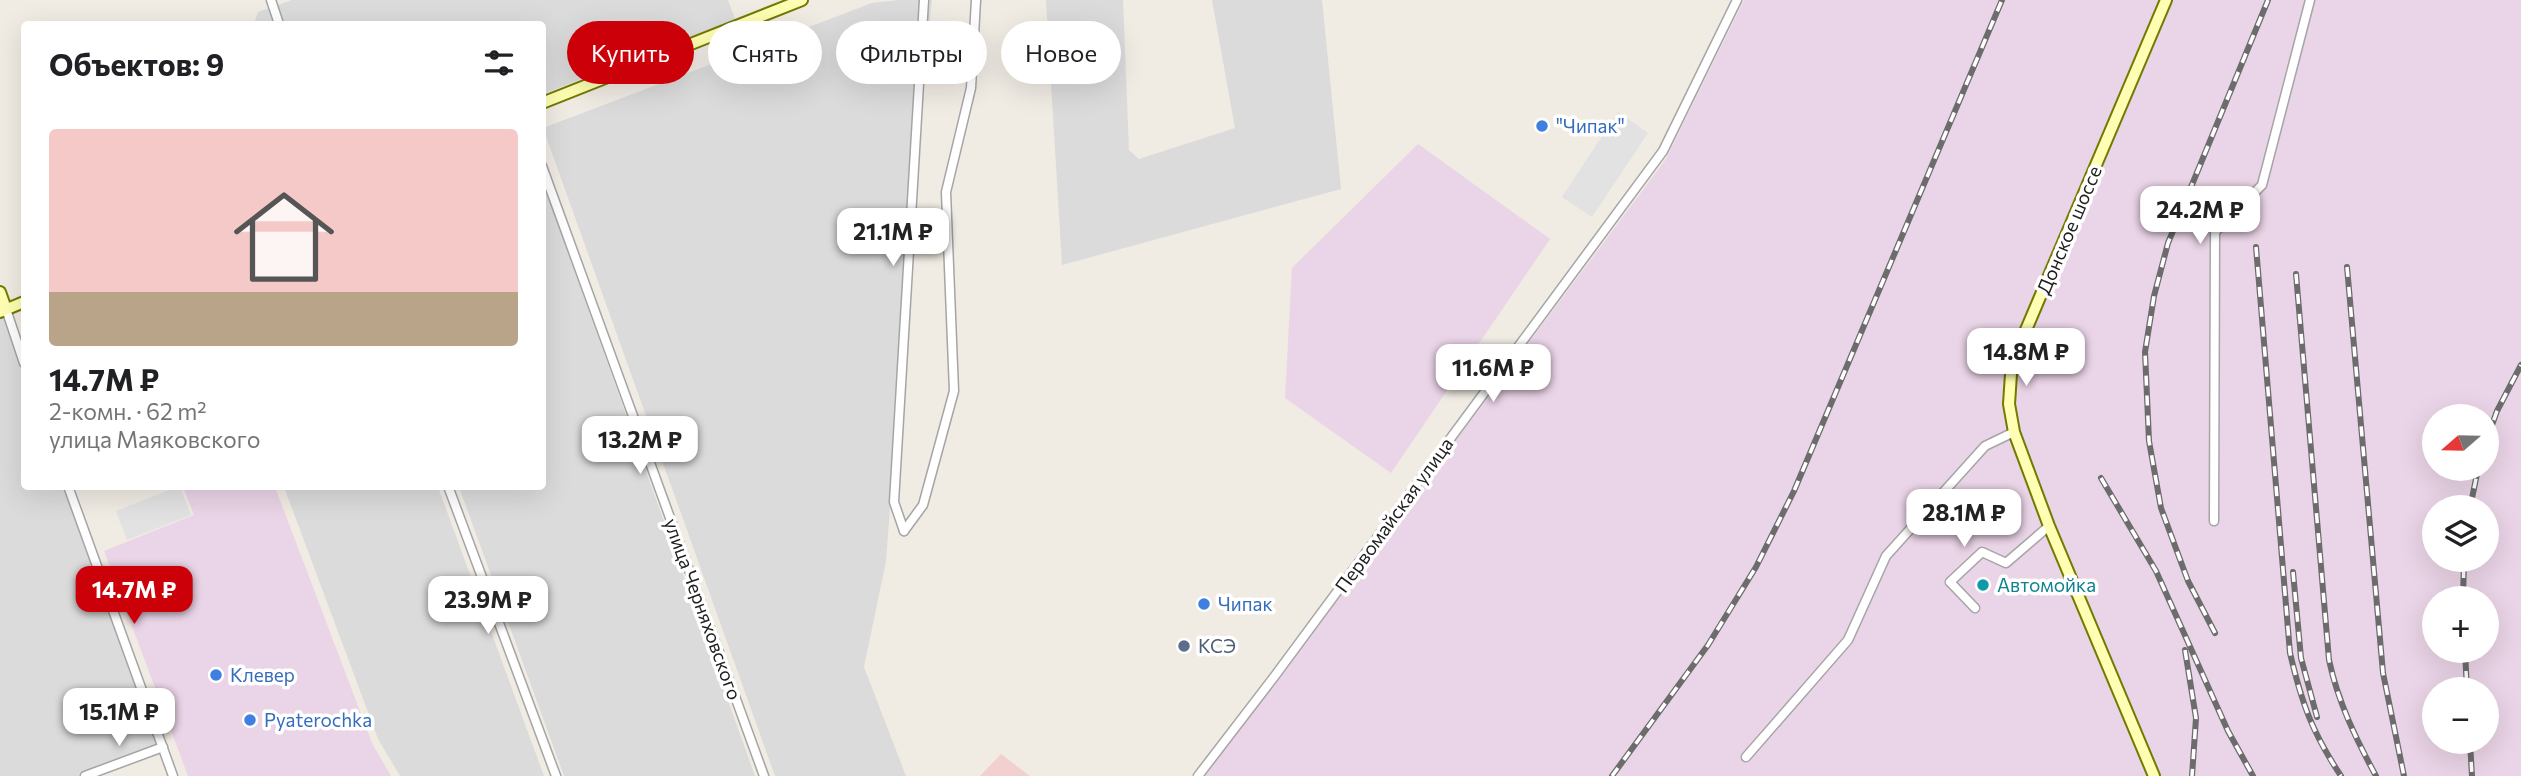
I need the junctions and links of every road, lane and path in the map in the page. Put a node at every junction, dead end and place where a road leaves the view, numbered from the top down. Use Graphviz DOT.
graph roads {
  1 [pos="271,0"];
  2 [pos="802,0"];
  3 [pos="924,0"];
  4 [pos="976,0"];
  5 [pos="1737,0"];
  6 [pos="2166,0"];
  7 [pos="2310,0"];
  8 [pos="278,21"];
  9 [pos="546,101"];
  10 [pos="546,177"];
  11 [pos="0,292"];
  12 [pos="21,303"];
  13 [pos="3,311"];
  14 [pos="21,356"];
  15 [pos="2014,432"];
  16 [pos="69,490"];
  17 [pos="449,490"];
  18 [pos="2214,521"];
  19 [pos="2049,526"];
  20 [pos="1975,608"];
  21 [pos="163,747"];
  22 [pos="1746,757"];
  23 [pos="85,776"];
  24 [pos="173,776"];
  25 [pos="556,776"];
  26 [pos="764,776"];
  27 [pos="1198,776"];
  28 [pos="2154,776"];
  1 -- 8 [label="street"];
  2 -- 9 [label="main road"];
  3 -- 4 [label="street"];
  5 -- 27 [label="street, Первомайская улица"];
  6 -- 15 [label="main road, Донское шоссе"];
  7 -- 18 [label="street"];
  10 -- 26 [label="street, улица Черняховского"];
  11 -- 13 [label="main road"];
  12 -- 13 [label="main road"];
  13 -- 14 [label="street"];
  15 -- 19 [label="main road, Донское шоссе"];
  15 -- 22 [label="street"];
  16 -- 21 [label="street"];
  17 -- 25 [label="street"];
  19 -- 20 [label="street"];
  19 -- 28 [label="main road, Донское шоссе"];
  21 -- 23 [label="street"];
  21 -- 24 [label="street"];
}
